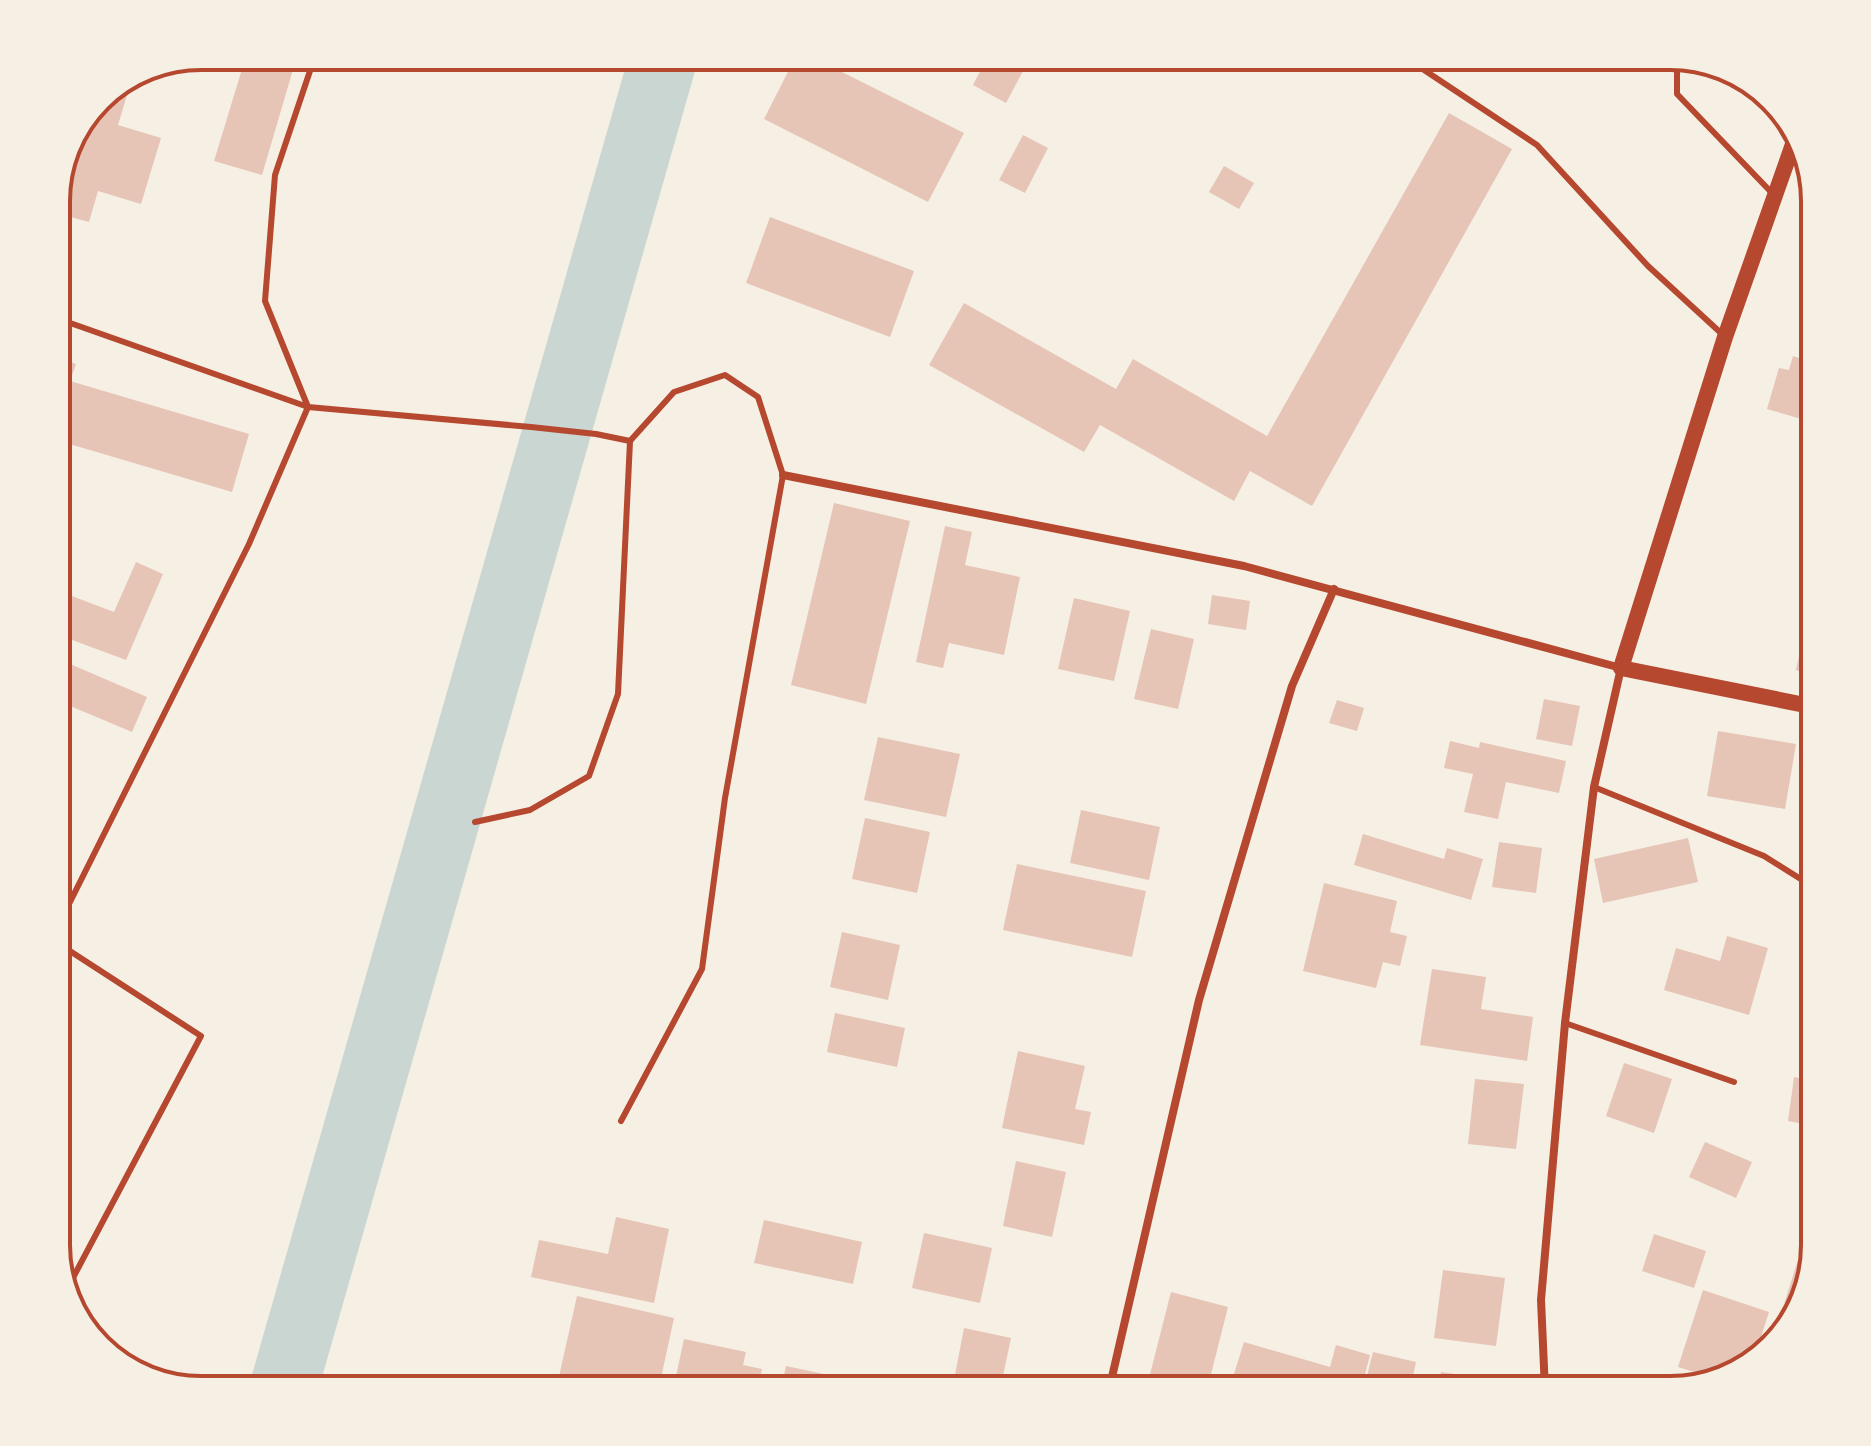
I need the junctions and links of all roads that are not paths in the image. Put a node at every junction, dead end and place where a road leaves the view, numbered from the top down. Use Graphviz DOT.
graph roads {
  1 [pos="310,70"];
  2 [pos="1424,70"];
  3 [pos="1677,71"];
  4 [pos="1791,150"];
  5 [pos="1775,195"];
  6 [pos="70,323"];
  7 [pos="1725,337"];
  8 [pos="308,407"];
  9 [pos="630,441"];
  10 [pos="783,475"];
  11 [pos="1334,589"];
  12 [pos="1621,668"];
  13 [pos="1801,704"];
  14 [pos="1594,787"];
  15 [pos="475,822"];
  16 [pos="1801,879"];
  17 [pos="70,902"];
  18 [pos="70,951"];
  19 [pos="1565,1023"];
  20 [pos="1734,1082"];
  21 [pos="621,1121"];
  22 [pos="74,1277"];
  23 [pos="1112,1376"];
  24 [pos="1544,1376"];
  1 -- 8 [label="lane"];
  2 -- 7 [label="lane"];
  3 -- 5 [label="lane"];
  4 -- 5 [label="main road"];
  5 -- 7 [label="main road"];
  6 -- 8 [label="lane"];
  7 -- 12 [label="main road"];
  8 -- 9 [label="lane"];
  8 -- 17 [label="lane"];
  9 -- 10 [label="lane"];
  9 -- 15 [label="lane"];
  10 -- 11 [label="street"];
  10 -- 21 [label="lane"];
  11 -- 12 [label="street"];
  11 -- 23 [label="street"];
  12 -- 13 [label="main road"];
  12 -- 14 [label="street"];
  14 -- 16 [label="lane"];
  14 -- 19 [label="street"];
  18 -- 22 [label="lane"];
  19 -- 20 [label="lane"];
  19 -- 24 [label="street"];
}
